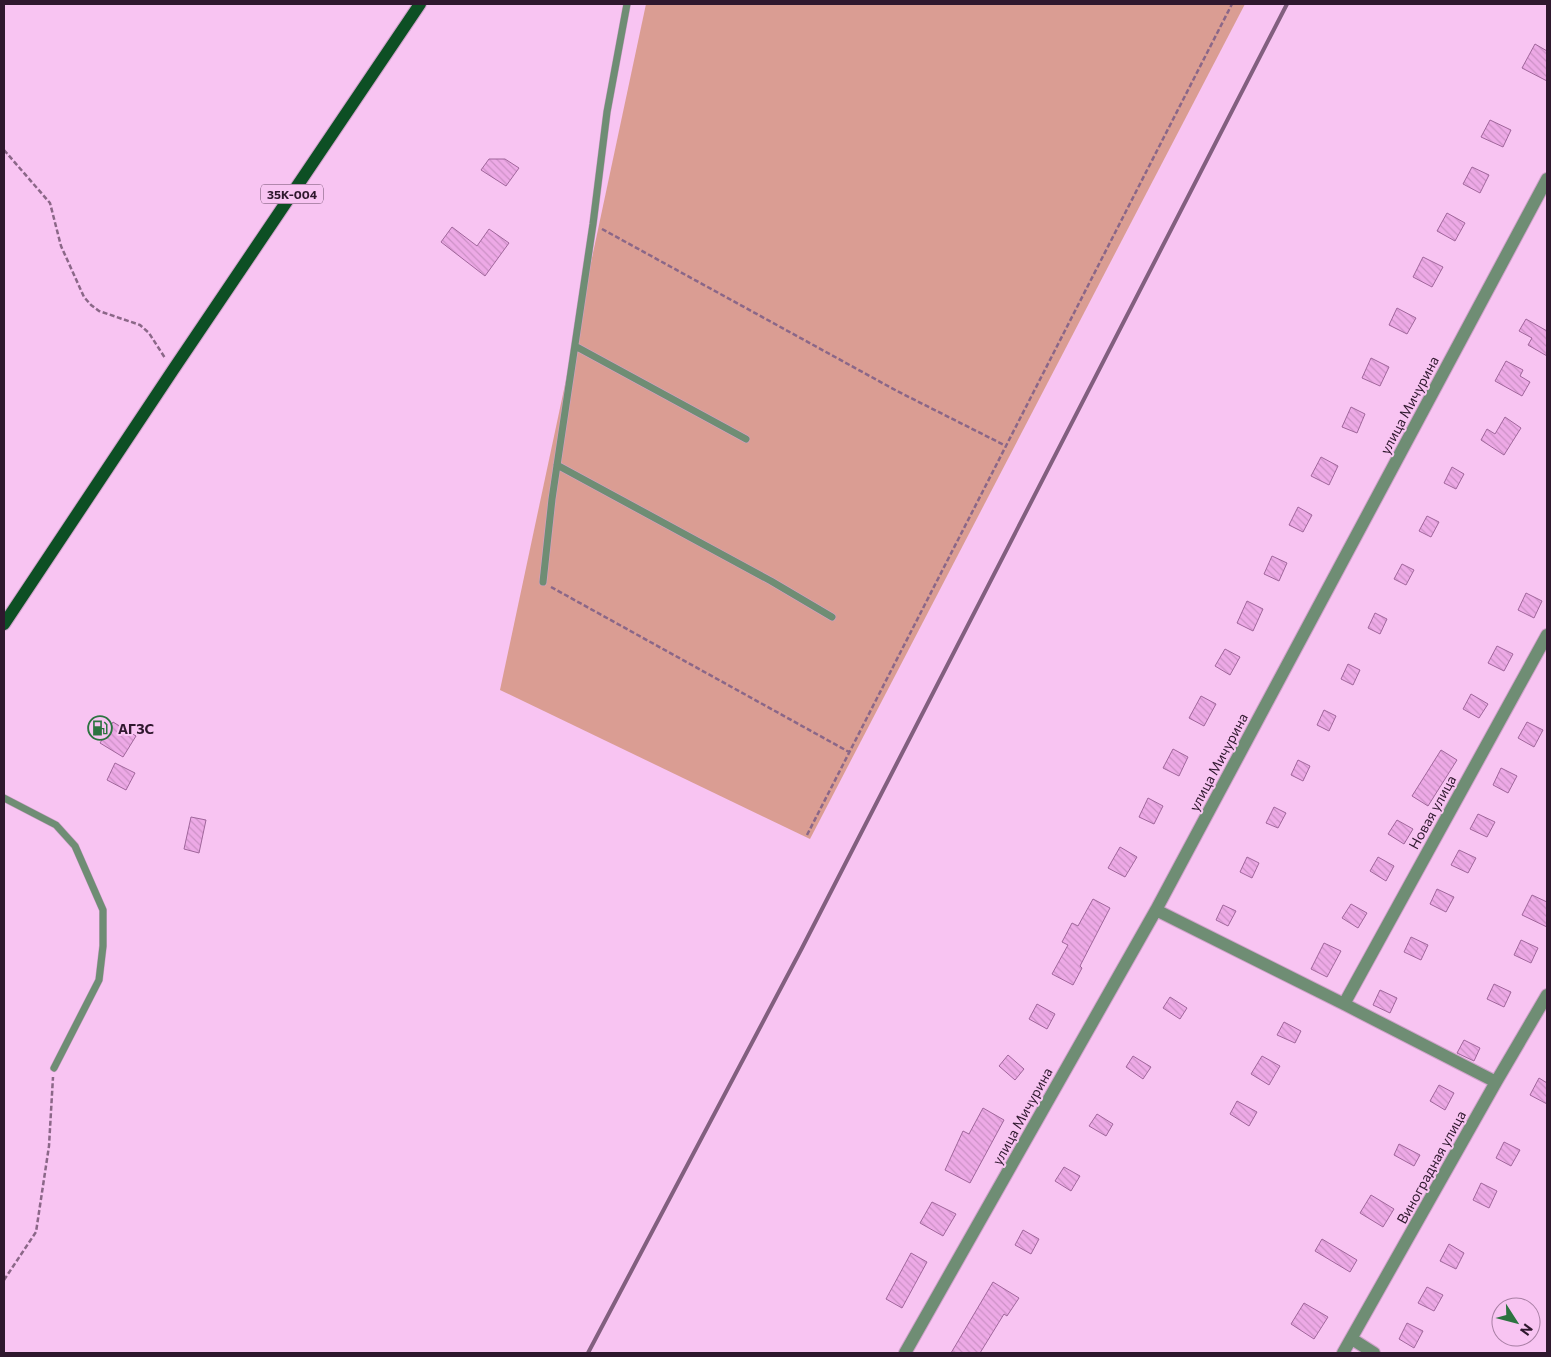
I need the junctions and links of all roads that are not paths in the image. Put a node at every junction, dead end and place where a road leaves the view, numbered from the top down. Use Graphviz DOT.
graph roads {
  1 [pos="420,4"];
  2 [pos="627,4"];
  3 [pos="1547,179"];
  4 [pos="575,346"];
  5 [pos="746,439"];
  6 [pos="557,465"];
  7 [pos="542,582"];
  8 [pos="832,617"];
  9 [pos="4,624"];
  10 [pos="1547,635"];
  11 [pos="4,798"];
  12 [pos="1156,910"];
  13 [pos="1547,995"];
  14 [pos="1344,1004"];
  15 [pos="54,1068"];
  16 [pos="1496,1082"];
  17 [pos="1352,1339"];
  18 [pos="905,1353"];
  19 [pos="1343,1353"];
  20 [pos="1374,1353"];
  1 -- 9 [label="main road, 35К-004"];
  2 -- 4 [label="lane"];
  3 -- 12 [label="street, улица Мичурина"];
  4 -- 5 [label="lane"];
  4 -- 6 [label="lane"];
  6 -- 7 [label="lane"];
  6 -- 8 [label="lane"];
  10 -- 14 [label="street, Новая улица"];
  11 -- 15 [label="lane"];
  12 -- 14 [label="street"];
  12 -- 18 [label="street, улица Мичурина"];
  13 -- 16 [label="street, Виноградная улица"];
  14 -- 16 [label="street"];
  16 -- 17 [label="street, Виноградная улица"];
  17 -- 19 [label="street, Виноградная улица"];
  17 -- 20 [label="street"];
}
